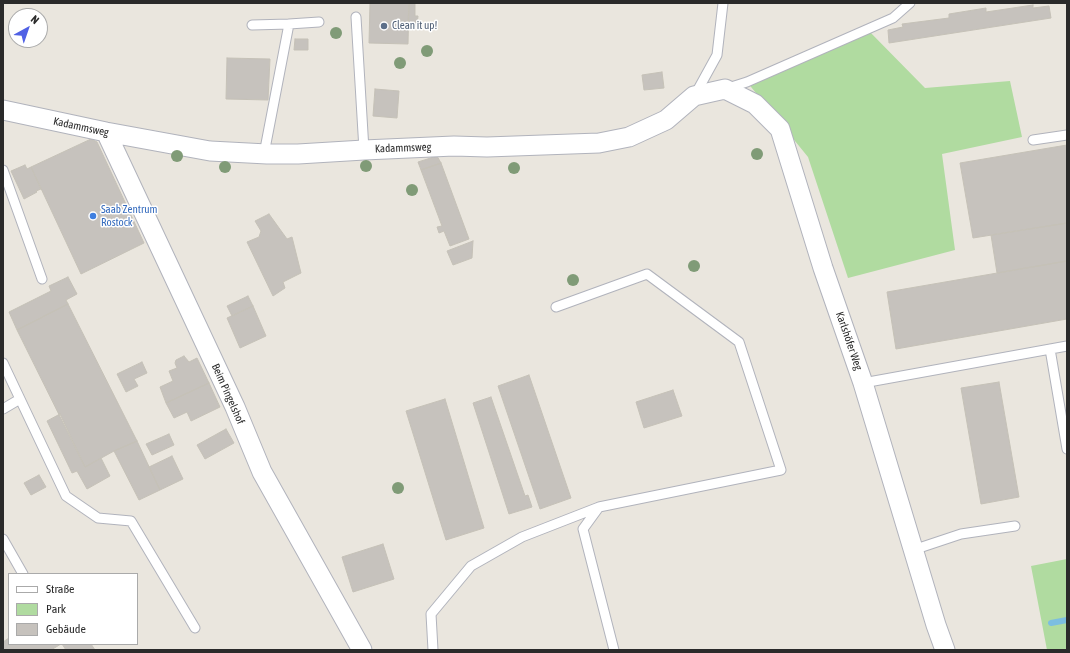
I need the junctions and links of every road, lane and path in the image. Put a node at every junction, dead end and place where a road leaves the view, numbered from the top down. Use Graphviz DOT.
graph roads {
  1 [pos="723,3"];
  2 [pos="910,3"];
  3 [pos="356,17"];
  4 [pos="319,22"];
  5 [pos="289,24"];
  6 [pos="252,25"];
  7 [pos="725,89"];
  8 [pos="694,96"];
  9 [pos="3,110"];
  10 [pos="94,130"];
  11 [pos="1067,135"];
  12 [pos="1033,140"];
  13 [pos="364,150"];
  14 [pos="264,154"];
  15 [pos="3,170"];
  16 [pos="42,279"];
  17 [pos="556,307"];
  18 [pos="1067,346"];
  19 [pos="1050,349"];
  20 [pos="3,363"];
  21 [pos="863,383"];
  22 [pos="20,399"];
  23 [pos="3,409"];
  24 [pos="1067,448"];
  25 [pos="599,507"];
  26 [pos="1015,526"];
  27 [pos="3,539"];
  28 [pos="913,550"];
  29 [pos="22,573"];
  30 [pos="195,628"];
  31 [pos="362,650"];
  32 [pos="433,650"];
  33 [pos="614,650"];
  34 [pos="945,650"];
  1 -- 8 [label="lane, Kadammsweg"];
  2 -- 7 [label="lane"];
  3 -- 13 [label="lane"];
  4 -- 5 [label="lane"];
  5 -- 6 [label="lane"];
  5 -- 14 [label="lane"];
  7 -- 8 [label="street"];
  7 -- 21 [label="street, Karlshöfer Weg"];
  8 -- 13 [label="street, Kadammsweg"];
  9 -- 10 [label="street, Kadammsweg"];
  10 -- 14 [label="street, Kadammsweg"];
  10 -- 31 [label="street, Beim Pingelshof"];
  11 -- 12 [label="lane"];
  13 -- 14 [label="street, Kadammsweg"];
  15 -- 16 [label="lane"];
  17 -- 25 [label="lane"];
  18 -- 19 [label="lane"];
  19 -- 21 [label="lane"];
  19 -- 24 [label="lane"];
  20 -- 22 [label="lane"];
  21 -- 28 [label="street, Karlshöfer Weg"];
  22 -- 23 [label="lane"];
  22 -- 30 [label="lane"];
  25 -- 32 [label="lane"];
  25 -- 33 [label="lane"];
  26 -- 28 [label="lane"];
  27 -- 29 [label="lane"];
  28 -- 34 [label="street, Karlshöfer Weg"];
}
